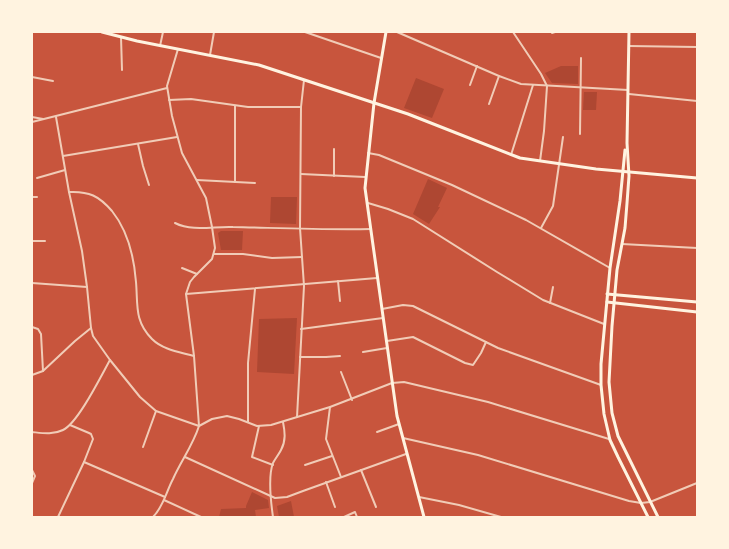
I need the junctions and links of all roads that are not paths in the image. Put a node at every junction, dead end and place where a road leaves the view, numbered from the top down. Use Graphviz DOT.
graph roads {
  1 [pos="102,32"];
  2 [pos="164,32"];
  3 [pos="214,32"];
  4 [pos="305,32"];
  5 [pos="386,32"];
  6 [pos="397,32"];
  7 [pos="513,32"];
  8 [pos="629,32"];
  9 [pos="115,34"];
  10 [pos="121,37"];
  11 [pos="160,46"];
  12 [pos="628,46"];
  13 [pos="697,48"];
  14 [pos="179,49"];
  15 [pos="210,55"];
  16 [pos="381,58"];
  17 [pos="581,58"];
  18 [pos="477,66"];
  19 [pos="122,70"];
  20 [pos="499,76"];
  21 [pos="32,77"];
  22 [pos="305,79"];
  23 [pos="53,81"];
  24 [pos="533,85"];
  25 [pos="470,86"];
  26 [pos="546,86"];
  27 [pos="167,88"];
  28 [pos="580,88"];
  29 [pos="628,90"];
  30 [pos="628,94"];
  31 [pos="169,100"];
  32 [pos="697,101"];
  33 [pos="374,103"];
  34 [pos="489,104"];
  35 [pos="235,106"];
  36 [pos="301,107"];
  37 [pos="32,117"];
  38 [pos="56,117"];
  39 [pos="44,119"];
  40 [pos="32,122"];
  41 [pos="580,134"];
  42 [pos="563,136"];
  43 [pos="177,137"];
  44 [pos="626,142"];
  45 [pos="138,144"];
  46 [pos="334,149"];
  47 [pos="368,153"];
  48 [pos="511,155"];
  49 [pos="63,156"];
  50 [pos="540,161"];
  51 [pos="560,164"];
  52 [pos="66,170"];
  53 [pos="622,171"];
  54 [pos="628,172"];
  55 [pos="300,174"];
  56 [pos="334,176"];
  57 [pos="365,177"];
  58 [pos="37,178"];
  59 [pos="697,178"];
  60 [pos="196,180"];
  61 [pos="235,182"];
  62 [pos="256,183"];
  63 [pos="149,185"];
  64 [pos="69,192"];
  65 [pos="32,197"];
  66 [pos="36,197"];
  67 [pos="367,203"];
  68 [pos="175,223"];
  69 [pos="212,227"];
  70 [pos="300,228"];
  71 [pos="541,228"];
  72 [pos="371,229"];
  73 [pos="32,241"];
  74 [pos="46,241"];
  75 [pos="622,244"];
  76 [pos="697,248"];
  77 [pos="214,254"];
  78 [pos="302,257"];
  79 [pos="182,268"];
  80 [pos="610,268"];
  81 [pos="197,274"];
  82 [pos="377,278"];
  83 [pos="338,281"];
  84 [pos="32,283"];
  85 [pos="304,284"];
  86 [pos="87,287"];
  87 [pos="553,287"];
  88 [pos="255,288"];
  89 [pos="186,294"];
  90 [pos="607,294"];
  91 [pos="615,294"];
  92 [pos="340,301"];
  93 [pos="607,302"];
  94 [pos="697,302"];
  95 [pos="550,303"];
  96 [pos="614,303"];
  97 [pos="382,309"];
  98 [pos="697,312"];
  99 [pos="383,318"];
  100 [pos="604,324"];
  101 [pos="32,327"];
  102 [pos="91,328"];
  103 [pos="301,330"];
  104 [pos="386,341"];
  105 [pos="486,342"];
  106 [pos="387,348"];
  107 [pos="363,352"];
  108 [pos="194,356"];
  109 [pos="340,356"];
  110 [pos="300,357"];
  111 [pos="110,360"];
  112 [pos="43,371"];
  113 [pos="341,372"];
  114 [pos="32,375"];
  115 [pos="392,383"];
  116 [pos="601,385"];
  117 [pos="352,400"];
  118 [pos="330,407"];
  119 [pos="156,411"];
  120 [pos="297,417"];
  121 [pos="248,422"];
  122 [pos="283,422"];
  123 [pos="398,424"];
  124 [pos="70,426"];
  125 [pos="199,426"];
  126 [pos="259,426"];
  127 [pos="32,432"];
  128 [pos="377,432"];
  129 [pos="402,438"];
  130 [pos="610,440"];
  131 [pos="143,447"];
  132 [pos="406,454"];
  133 [pos="332,456"];
  134 [pos="185,457"];
  135 [pos="84,462"];
  136 [pos="272,465"];
  137 [pos="306,465"];
  138 [pos="32,470"];
  139 [pos="361,470"];
  140 [pos="341,477"];
  141 [pos="326,482"];
  142 [pos="32,483"];
  143 [pos="697,483"];
  144 [pos="271,495"];
  145 [pos="418,496"];
  146 [pos="166,497"];
  147 [pos="164,500"];
  148 [pos="650,502"];
  149 [pos="641,503"];
  150 [pos="335,507"];
  151 [pos="376,507"];
  152 [pos="58,516"];
  153 [pos="62,517"];
  154 [pos="154,517"];
  155 [pos="201,517"];
  156 [pos="273,517"];
  157 [pos="344,517"];
  158 [pos="357,517"];
  159 [pos="424,517"];
  160 [pos="501,517"];
  161 [pos="648,517"];
  162 [pos="658,517"];
  1 -- 9 [label="main road"];
  2 -- 11 [label="street"];
  3 -- 15 [label="street"];
  4 -- 16 [label="street"];
  5 -- 16 [label="main road"];
  6 -- 18 [label="street"];
  7 -- 26 [label="street"];
  8 -- 12 [label="main road"];
  9 -- 10 [label="main road"];
  10 -- 11 [label="main road"];
  10 -- 19 [label="street"];
  11 -- 14 [label="main road"];
  12 -- 13 [label="street"];
  12 -- 29 [label="main road"];
  14 -- 15 [label="main road"];
  14 -- 27 [label="street"];
  15 -- 22 [label="main road"];
  16 -- 33 [label="main road"];
  17 -- 28 [label="street"];
  18 -- 20 [label="street"];
  18 -- 25 [label="street"];
  20 -- 24 [label="street"];
  20 -- 34 [label="street"];
  21 -- 23 [label="street"];
  22 -- 33 [label="main road"];
  22 -- 36 [label="street"];
  24 -- 26 [label="street"];
  24 -- 48 [label="street"];
  26 -- 28 [label="street"];
  26 -- 50 [label="street"];
  27 -- 31 [label="street"];
  27 -- 38 [label="street"];
  28 -- 29 [label="street"];
  28 -- 41 [label="street"];
  29 -- 30 [label="main road"];
  30 -- 32 [label="street"];
  30 -- 44 [label="main road"];
  31 -- 35 [label="street"];
  31 -- 43 [label="street"];
  33 -- 47 [label="main road"];
  33 -- 48 [label="main road"];
  35 -- 36 [label="street"];
  35 -- 61 [label="street"];
  36 -- 55 [label="street"];
  37 -- 39 [label="street"];
  38 -- 39 [label="street"];
  38 -- 49 [label="street"];
  39 -- 40 [label="street"];
  42 -- 51 [label="street"];
  43 -- 45 [label="street"];
  43 -- 60 [label="street"];
  44 -- 53 [label="main road"];
  44 -- 54 [label="main road"];
  45 -- 49 [label="street"];
  45 -- 63 [label="street"];
  46 -- 56 [label="street"];
  47 -- 57 [label="main road"];
  47 -- 71 [label="street"];
  48 -- 50 [label="main road"];
  49 -- 52 [label="street"];
  50 -- 51 [label="main road"];
  51 -- 53 [label="main road"];
  51 -- 71 [label="street"];
  52 -- 58 [label="street"];
  52 -- 64 [label="street"];
  53 -- 54 [label="main road"];
  53 -- 80 [label="main road"];
  54 -- 59 [label="main road"];
  54 -- 75 [label="main road"];
  55 -- 56 [label="street"];
  55 -- 70 [label="street"];
  56 -- 57 [label="street"];
  57 -- 67 [label="main road"];
  60 -- 61 [label="street"];
  60 -- 69 [label="street"];
  61 -- 62 [label="street"];
  64 -- 86 [label="street"];
  64 -- 108 [label="street"];
  65 -- 66 [label="street"];
  67 -- 72 [label="main road"];
  67 -- 95 [label="street"];
  68 -- 69 [label="street"];
  69 -- 70 [label="street"];
  69 -- 77 [label="street"];
  70 -- 72 [label="street"];
  70 -- 78 [label="street"];
  71 -- 80 [label="street"];
  72 -- 82 [label="main road"];
  73 -- 74 [label="street"];
  75 -- 76 [label="street"];
  75 -- 91 [label="main road"];
  77 -- 78 [label="street"];
  77 -- 81 [label="street"];
  78 -- 85 [label="street"];
  79 -- 81 [label="street"];
  80 -- 90 [label="main road"];
  81 -- 89 [label="street"];
  82 -- 83 [label="street"];
  82 -- 97 [label="main road"];
  83 -- 85 [label="street"];
  83 -- 92 [label="street"];
  84 -- 86 [label="street"];
  85 -- 88 [label="street"];
  85 -- 103 [label="street"];
  86 -- 102 [label="street"];
  87 -- 95 [label="street"];
  88 -- 89 [label="street"];
  88 -- 121 [label="street"];
  89 -- 108 [label="street"];
  90 -- 91 [label="main road"];
  90 -- 93 [label="main road"];
  91 -- 94 [label="main road"];
  91 -- 96 [label="main road"];
  93 -- 96 [label="main road"];
  93 -- 100 [label="main road"];
  95 -- 100 [label="street"];
  96 -- 98 [label="main road"];
  96 -- 148 [label="main road"];
  97 -- 99 [label="main road"];
  97 -- 105 [label="street"];
  99 -- 103 [label="street"];
  99 -- 104 [label="main road"];
  100 -- 116 [label="main road"];
  101 -- 112 [label="street"];
  102 -- 111 [label="street"];
  102 -- 112 [label="street"];
  103 -- 110 [label="street"];
  104 -- 105 [label="street"];
  104 -- 106 [label="main road"];
  105 -- 116 [label="street"];
  106 -- 107 [label="street"];
  106 -- 115 [label="main road"];
  108 -- 125 [label="street"];
  109 -- 110 [label="street"];
  110 -- 120 [label="street"];
  111 -- 119 [label="street"];
  111 -- 124 [label="street"];
  112 -- 114 [label="street"];
  113 -- 117 [label="street"];
  115 -- 117 [label="street"];
  115 -- 123 [label="main road"];
  115 -- 130 [label="street"];
  116 -- 130 [label="main road"];
  117 -- 118 [label="street"];
  118 -- 120 [label="street"];
  118 -- 133 [label="street"];
  119 -- 125 [label="street"];
  119 -- 131 [label="street"];
  120 -- 122 [label="street"];
  121 -- 125 [label="street"];
  121 -- 126 [label="street"];
  122 -- 126 [label="street"];
  122 -- 136 [label="street"];
  123 -- 128 [label="street"];
  123 -- 129 [label="main road"];
  124 -- 127 [label="street"];
  124 -- 135 [label="street"];
  125 -- 134 [label="street"];
  126 -- 136 [label="street"];
  129 -- 132 [label="main road"];
  129 -- 149 [label="street"];
  130 -- 149 [label="main road"];
  132 -- 139 [label="street"];
  132 -- 145 [label="main road"];
  133 -- 137 [label="street"];
  133 -- 140 [label="street"];
  134 -- 144 [label="street"];
  134 -- 146 [label="street"];
  135 -- 146 [label="street"];
  135 -- 152 [label="street"];
  136 -- 144 [label="street"];
  138 -- 142 [label="street"];
  139 -- 140 [label="street"];
  139 -- 151 [label="street"];
  140 -- 141 [label="street"];
  141 -- 144 [label="street"];
  141 -- 150 [label="street"];
  143 -- 148 [label="street"];
  144 -- 156 [label="street"];
  145 -- 159 [label="main road"];
  145 -- 160 [label="street"];
  146 -- 147 [label="street"];
  147 -- 154 [label="street"];
  147 -- 155 [label="street"];
  148 -- 149 [label="street"];
  148 -- 162 [label="main road"];
  149 -- 161 [label="main road"];
  152 -- 153 [label="street"];
  157 -- 158 [label="street"];
}
